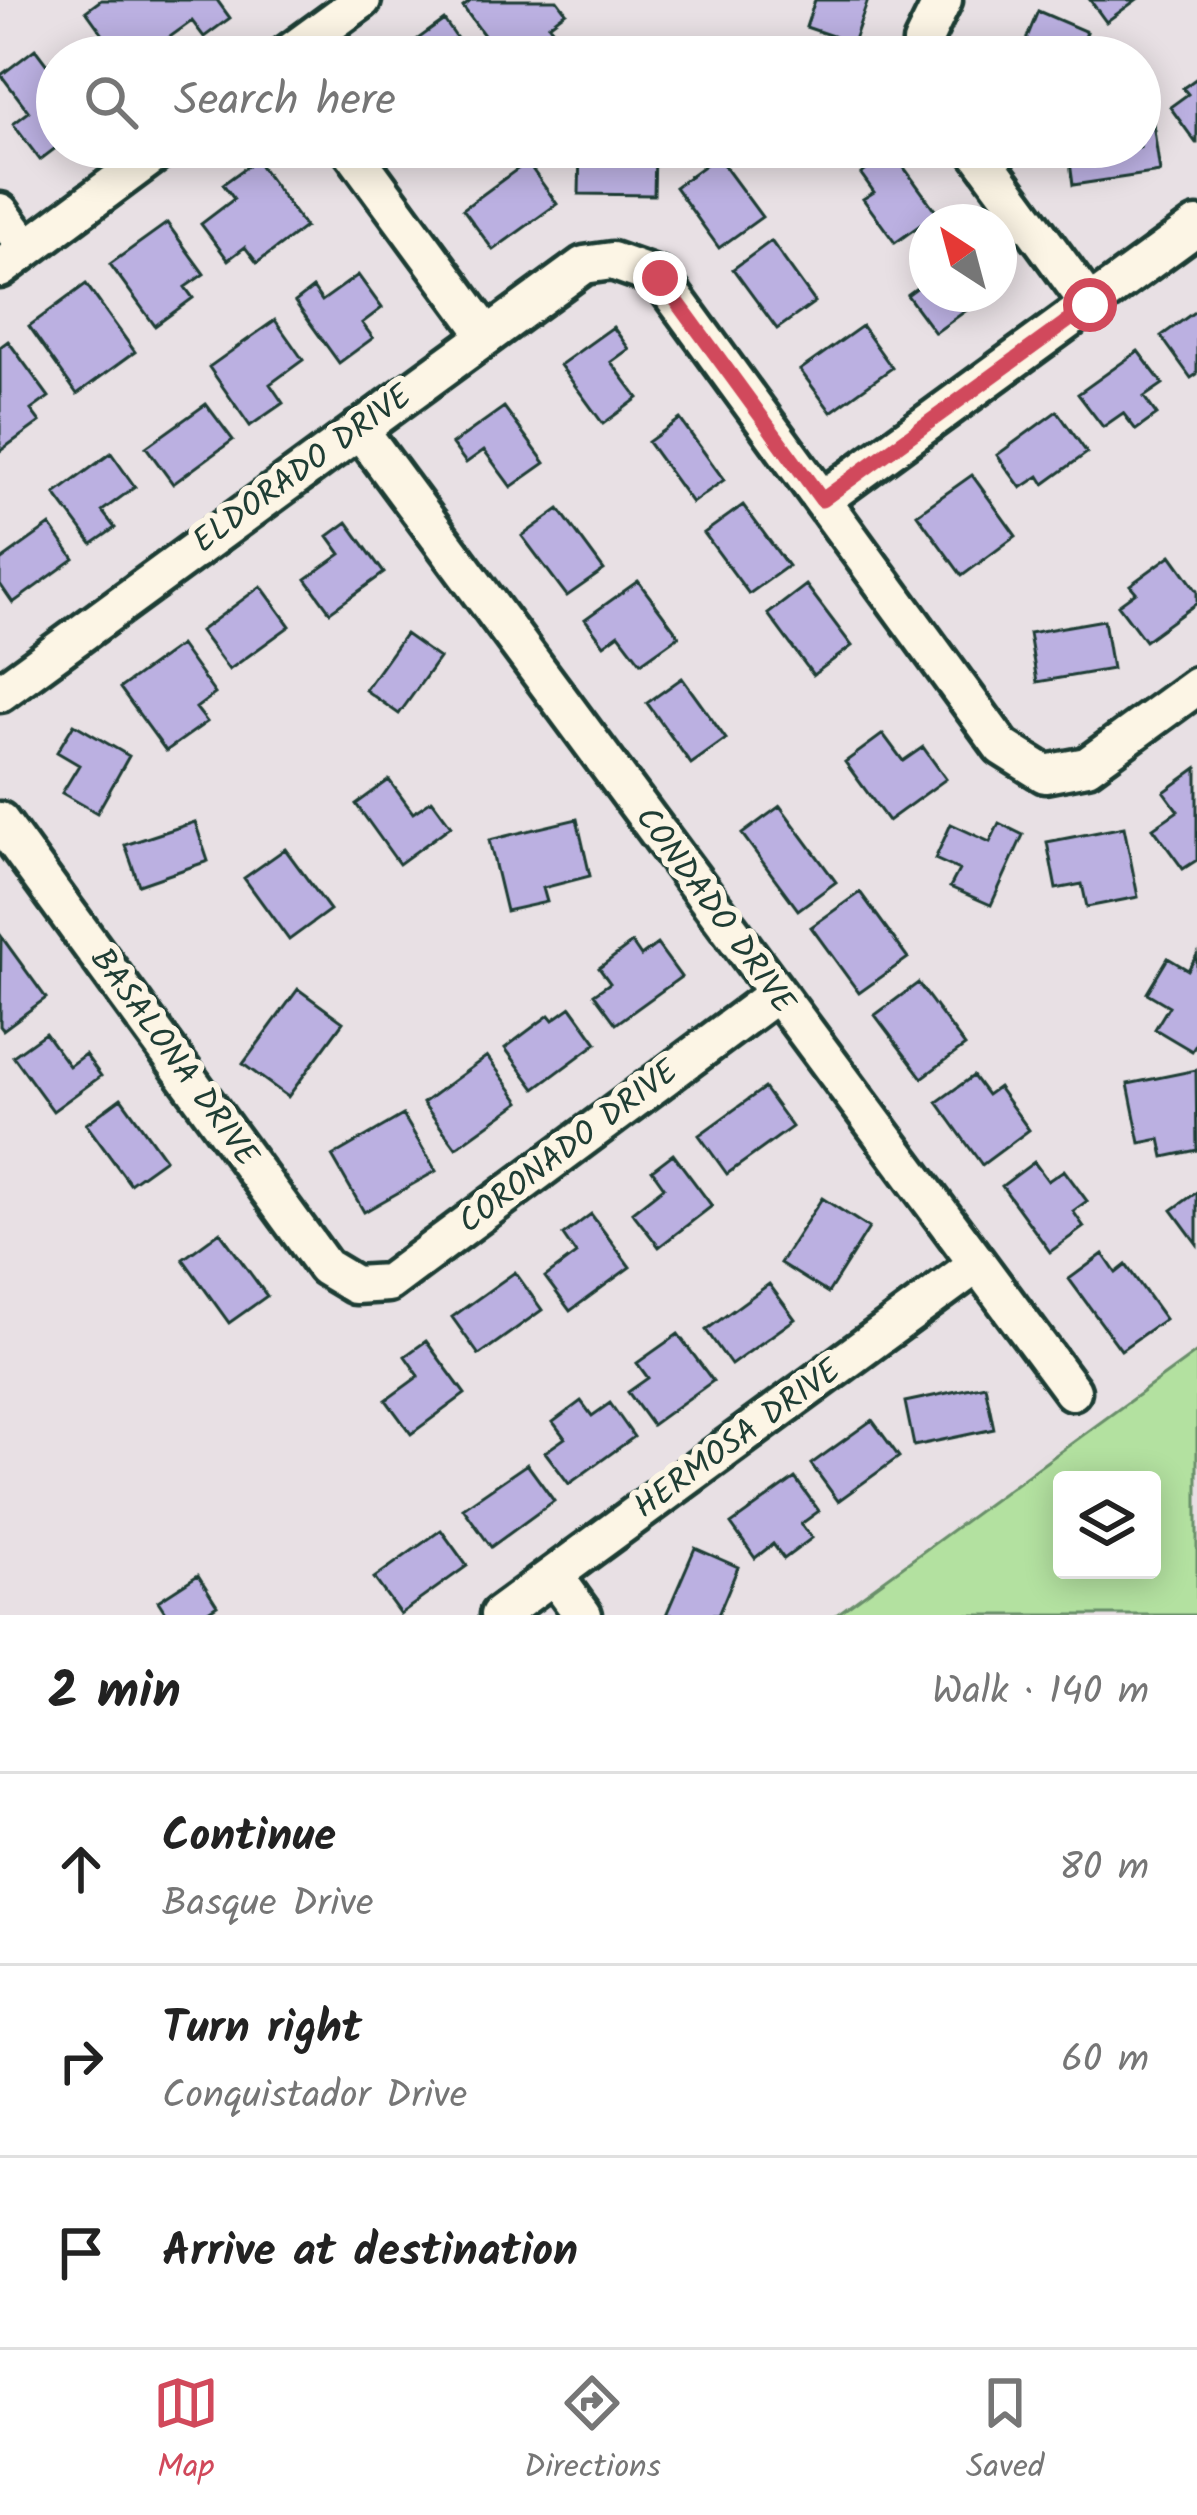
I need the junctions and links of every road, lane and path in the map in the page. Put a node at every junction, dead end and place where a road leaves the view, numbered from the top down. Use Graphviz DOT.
graph roads {
  1 [pos="362,0"];
  2 [pos="943,0"];
  3 [pos="313,36"];
  4 [pos="925,36"];
  5 [pos="136,168"];
  6 [pos="364,168"];
  7 [pos="989,168"];
  8 [pos="0,212"];
  9 [pos="1197,226"];
  10 [pos="14,259"];
  11 [pos="1090,305"];
  12 [pos="487,335"];
  13 [pos="358,429"];
  14 [pos="822,500"];
  15 [pos="1197,686"];
  16 [pos="0,693"];
  17 [pos="0,821"];
  18 [pos="776,994"];
  19 [pos="976,1265"];
  20 [pos="355,1285"];
  21 [pos="1072,1391"];
  22 [pos="554,1575"];
  23 [pos="499,1615"];
  24 [pos="583,1615"];
  1 -- 3 [label="street"];
  2 -- 4 [label="street"];
  5 -- 10 [label="street"];
  6 -- 12 [label="street"];
  7 -- 11 [label="street"];
  8 -- 10 [label="street"];
  9 -- 11 [label="street"];
  11 -- 14 [label="street"];
  12 -- 13 [label="street, ELDORADO DRIVE"];
  12 -- 14 [label="street, ELDORADO DRIVE"];
  13 -- 16 [label="street, ELDORADO DRIVE"];
  13 -- 18 [label="street, CONDADO DRIVE"];
  14 -- 15 [label="street"];
  17 -- 20 [label="street, BASALONA DRIVE"];
  18 -- 19 [label="street, CONDADO DRIVE"];
  18 -- 20 [label="street, CORONADO DRIVE"];
  19 -- 21 [label="street, CONDADO DRIVE"];
  19 -- 22 [label="street, HERMOSA DRIVE"];
  22 -- 23 [label="street, HERMOSA DRIVE"];
  22 -- 24 [label="street"];
}
